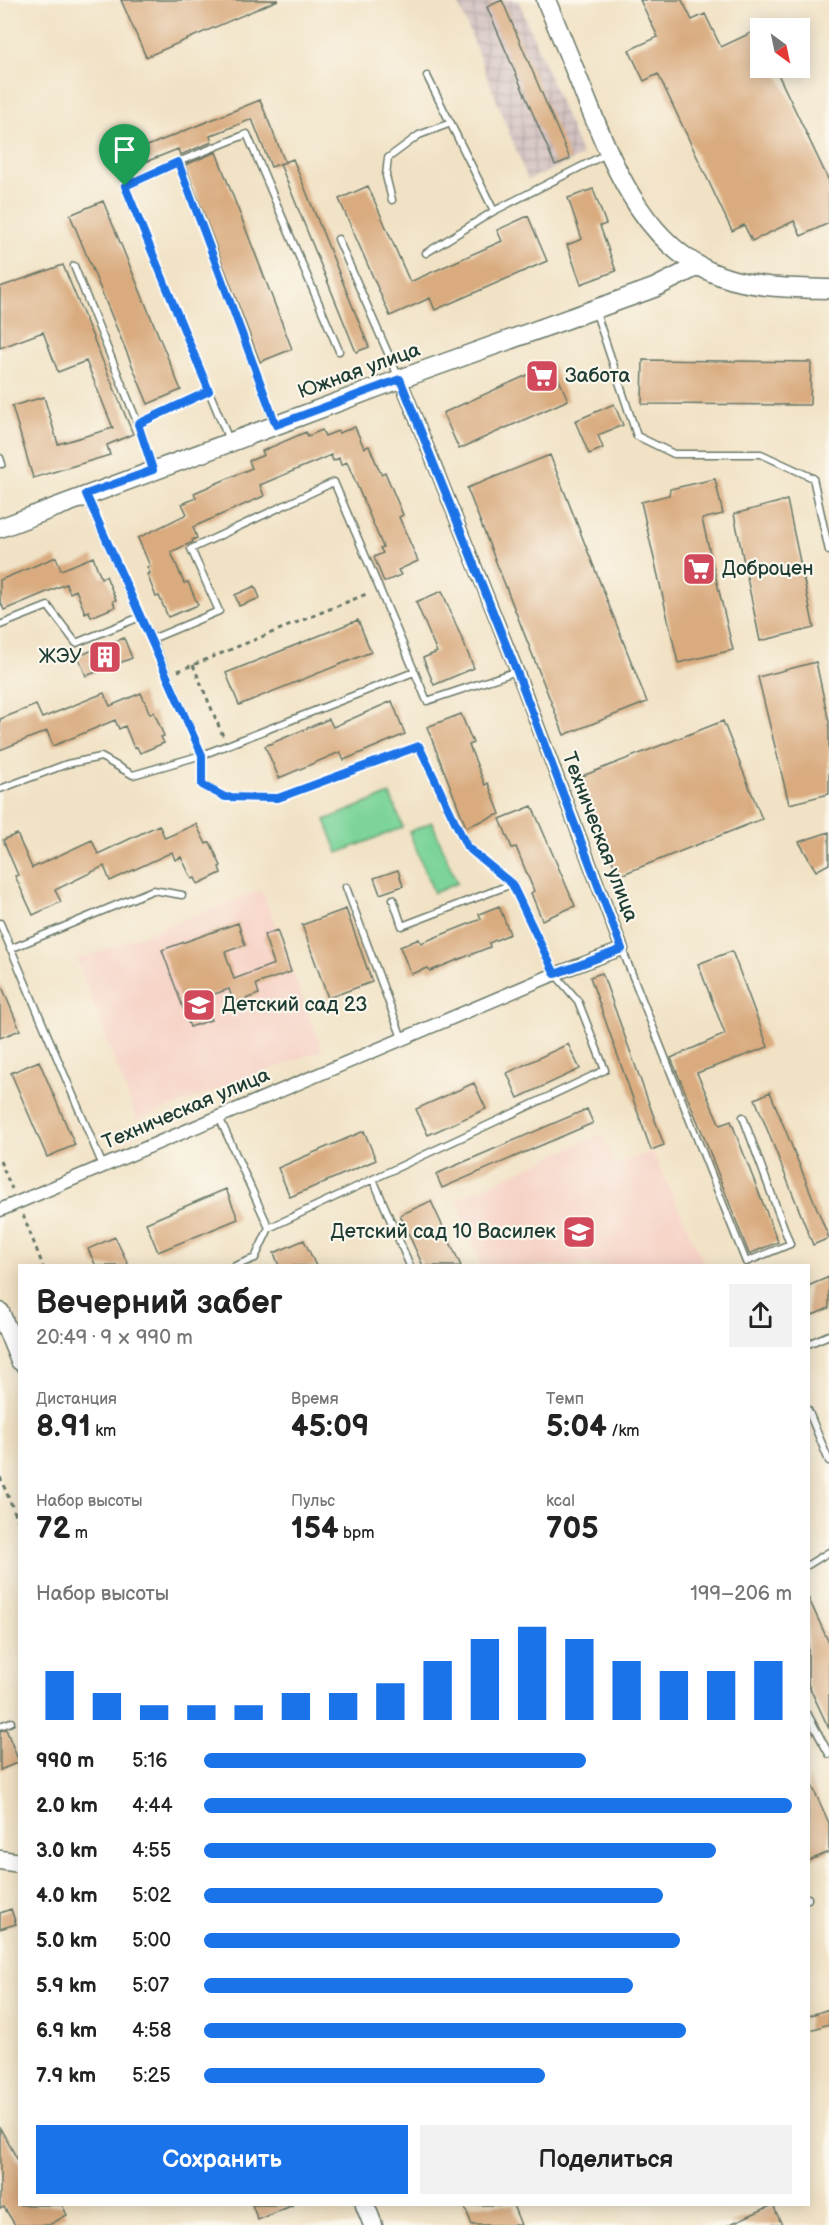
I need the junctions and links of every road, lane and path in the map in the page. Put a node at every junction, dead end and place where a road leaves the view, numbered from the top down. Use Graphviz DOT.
graph roads {
  1 [pos="546,0"];
  2 [pos="427,75"];
  3 [pos="451,123"];
  4 [pos="608,153"];
  5 [pos="178,162"];
  6 [pos="392,200"];
  7 [pos="494,211"];
  8 [pos="338,240"];
  9 [pos="426,253"];
  10 [pos="698,266"];
  11 [pos="74,267"];
  12 [pos="829,289"];
  13 [pos="594,309"];
  14 [pos="339,351"];
  15 [pos="400,379"];
  16 [pos="209,391"];
  17 [pos="138,424"];
  18 [pos="276,425"];
  19 [pos="230,442"];
  20 [pos="0,458"];
  21 [pos="0,464"];
  22 [pos="153,470"];
  23 [pos="86,494"];
  24 [pos="0,528"];
  25 [pos="829,551"];
  26 [pos="379,589"];
  27 [pos="140,617"];
  28 [pos="0,625"];
  29 [pos="152,639"];
  30 [pos="193,665"];
  31 [pos="414,672"];
  32 [pos="517,672"];
  33 [pos="168,675"];
  34 [pos="227,746"];
  35 [pos="202,755"];
  36 [pos="0,789"];
  37 [pos="512,884"];
  38 [pos="346,887"];
  39 [pos="182,895"];
  40 [pos="393,899"];
  41 [pos="0,923"];
  42 [pos="10,949"];
  43 [pos="622,949"];
  44 [pos="555,974"];
  45 [pos="402,1038"];
  46 [pos="218,1117"];
  47 [pos="743,1118"];
  48 [pos="103,1166"];
  49 [pos="373,1179"];
  50 [pos="0,1210"];
  51 [pos="268,1228"];
  52 [pos="255,1258"];
  53 [pos="240,1264"];
  54 [pos="257,1264"];
  55 [pos="409,1264"];
  56 [pos="0,1312"];
  57 [pos="829,1335"];
  58 [pos="810,1343"];
  59 [pos="18,1354"];
  60 [pos="810,1415"];
  61 [pos="829,1461"];
  62 [pos="0,1477"];
  63 [pos="18,1520"];
  64 [pos="829,1552"];
  65 [pos="810,1564"];
  66 [pos="810,1719"];
  67 [pos="11,1722"];
  68 [pos="0,1726"];
  69 [pos="829,1754"];
  70 [pos="0,1860"];
  71 [pos="18,1863"];
  72 [pos="365,2206"];
  73 [pos="374,2225"];
  1 -- 4 [label="street"];
  2 -- 3 [label="lane"];
  3 -- 6 [label="lane"];
  3 -- 7 [label="lane"];
  4 -- 7 [label="lane"];
  4 -- 10 [label="street"];
  5 -- 14 [label="lane"];
  5 -- 16 [label="lane"];
  5 -- 18 [label="lane"];
  7 -- 9 [label="lane"];
  8 -- 15 [label="lane"];
  10 -- 12 [label="street"];
  10 -- 13 [label="street, Южная улица"];
  11 -- 17 [label="lane"];
  13 -- 15 [label="street, Южная улица"];
  13 -- 25 [label="lane"];
  15 -- 18 [label="street, Южная улица"];
  15 -- 32 [label="street, Техническая улица"];
  16 -- 17 [label="lane"];
  16 -- 19 [label="lane"];
  17 -- 22 [label="lane"];
  18 -- 19 [label="street, Южная улица"];
  19 -- 22 [label="street, Южная улица"];
  20 -- 21 [label="lane"];
  22 -- 23 [label="street, Южная улица"];
  23 -- 24 [label="street, Южная улица"];
  23 -- 27 [label="lane"];
  26 -- 29 [label="lane"];
  26 -- 30 [label="path"];
  26 -- 31 [label="lane"];
  27 -- 28 [label="lane"];
  27 -- 29 [label="lane"];
  29 -- 33 [label="lane"];
  30 -- 33 [label="path"];
  30 -- 34 [label="path"];
  31 -- 32 [label="lane"];
  31 -- 34 [label="lane"];
  32 -- 43 [label="street, Техническая улица"];
  33 -- 35 [label="lane"];
  34 -- 35 [label="lane"];
  35 -- 36 [label="lane"];
  35 -- 37 [label="lane"];
  37 -- 40 [label="lane"];
  37 -- 44 [label="lane"];
  38 -- 45 [label="lane"];
  39 -- 42 [label="lane"];
  41 -- 42 [label="lane"];
  42 -- 48 [label="lane"];
  43 -- 44 [label="street, Техническая улица"];
  43 -- 47 [label="lane"];
  44 -- 45 [label="street, Техническая улица"];
  44 -- 49 [label="lane"];
  45 -- 46 [label="street, Техническая улица"];
  46 -- 48 [label="street, Техническая улица"];
  46 -- 51 [label="lane"];
  48 -- 50 [label="street, Техническая улица"];
  49 -- 51 [label="lane"];
  49 -- 55 [label="lane"];
  51 -- 52 [label="lane"];
  52 -- 53 [label="lane"];
  52 -- 54 [label="lane"];
  56 -- 59 [label="street"];
  57 -- 58 [label="lane"];
  60 -- 61 [label="lane"];
  62 -- 63 [label="path"];
  64 -- 65 [label="lane"];
  66 -- 69 [label="lane"];
  67 -- 68 [label="lane"];
  70 -- 71 [label="street"];
  72 -- 73 [label="street"];
}
